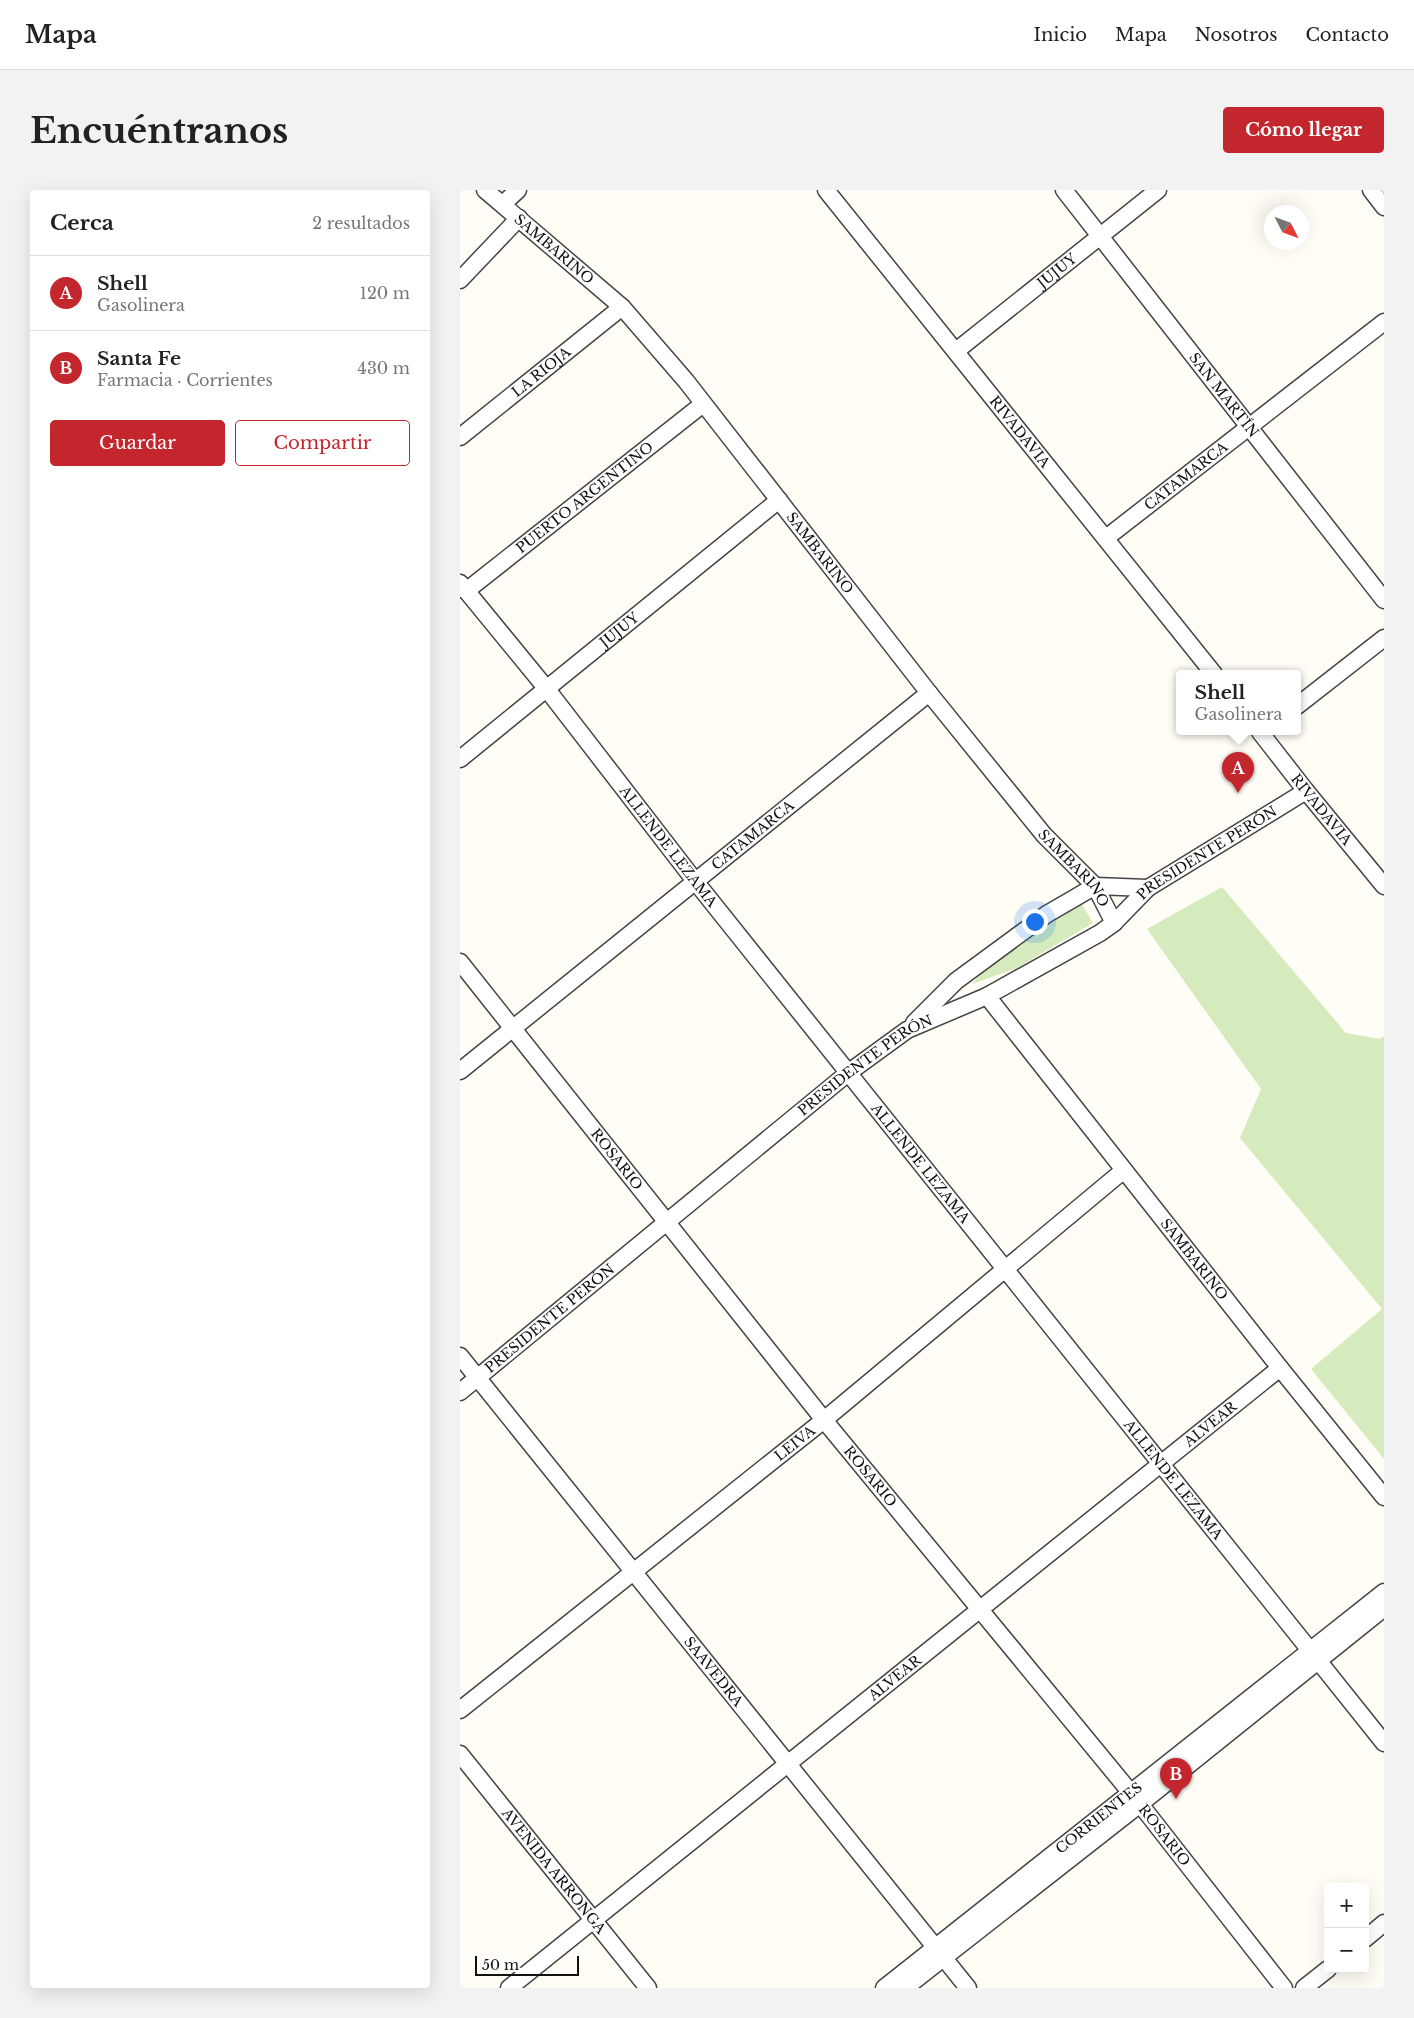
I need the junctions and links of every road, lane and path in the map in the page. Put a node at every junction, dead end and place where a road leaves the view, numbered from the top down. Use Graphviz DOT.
graph roads {
  1 [pos="486,190"];
  2 [pos="518,190"];
  3 [pos="826,190"];
  4 [pos="1064,190"];
  5 [pos="1158,190"];
  6 [pos="1371,190"];
  7 [pos="503,204"];
  8 [pos="1384,207"];
  9 [pos="519,218"];
  10 [pos="1100,236"];
  11 [pos="460,280"];
  12 [pos="622,307"];
  13 [pos="1384,322"];
  14 [pos="956,351"];
  15 [pos="704,404"];
  16 [pos="1248,429"];
  17 [pos="460,437"];
  18 [pos="778,500"];
  19 [pos="1106,538"];
  20 [pos="463,587"];
  21 [pos="1384,600"];
  22 [pos="1384,638"];
  23 [pos="1211,670"];
  24 [pos="546,688"];
  25 [pos="929,693"];
  26 [pos="1301,703"];
  27 [pos="1263,735"];
  28 [pos="460,759"];
  29 [pos="1306,791"];
  30 [pos="695,881"];
  31 [pos="1095,886"];
  32 [pos="1384,886"];
  33 [pos="1148,888"];
  34 [pos="1114,923"];
  35 [pos="460,962"];
  36 [pos="986,996"];
  37 [pos="513,1028"];
  38 [pos="907,1030"];
  39 [pos="460,1071"];
  40 [pos="848,1073"];
  41 [pos="1124,1170"];
  42 [pos="667,1221"];
  43 [pos="1006,1270"];
  44 [pos="460,1356"];
  45 [pos="1280,1368"];
  46 [pos="478,1378"];
  47 [pos="460,1392"];
  48 [pos="824,1420"];
  49 [pos="1161,1464"];
  50 [pos="1384,1497"];
  51 [pos="634,1571"];
  52 [pos="1384,1592"];
  53 [pos="1384,1608"];
  54 [pos="980,1609"];
  55 [pos="1314,1657"];
  56 [pos="460,1710"];
  57 [pos="1384,1743"];
  58 [pos="460,1754"];
  59 [pos="789,1763"];
  60 [pos="1135,1799"];
  61 [pos="593,1920"];
  62 [pos="1384,1924"];
  63 [pos="1369,1936"];
  64 [pos="940,1953"];
  65 [pos="1324,1972"];
  66 [pos="509,1988"];
  67 [pos="648,1988"];
  68 [pos="884,1988"];
  69 [pos="905,1988"];
  70 [pos="968,1988"];
  71 [pos="1284,1988"];
  72 [pos="1304,1988"];
  1 -- 7 [label="street, SAMBARINO"];
  2 -- 7 [label="street"];
  3 -- 14 [label="street, RIVADAVIA"];
  4 -- 10 [label="street, SAN MARTÍN"];
  5 -- 10 [label="street, JUJUY"];
  6 -- 8 [label="street"];
  7 -- 9 [label="street, SAMBARINO"];
  9 -- 11 [label="street"];
  9 -- 12 [label="street, SAMBARINO"];
  10 -- 14 [label="street, JUJUY"];
  10 -- 16 [label="street, SAN MARTÍN"];
  12 -- 15 [label="street, SAMBARINO"];
  12 -- 17 [label="street, LA RIOJA"];
  13 -- 16 [label="street, CATAMARCA"];
  14 -- 19 [label="street, RIVADAVIA"];
  15 -- 18 [label="street, SAMBARINO"];
  15 -- 20 [label="street, PUERTO ARGENTINO"];
  16 -- 19 [label="street, CATAMARCA"];
  16 -- 21 [label="street, SAN MARTÍN"];
  18 -- 24 [label="street, JUJUY"];
  18 -- 25 [label="street, SAMBARINO"];
  19 -- 23 [label="street, RIVADAVIA"];
  20 -- 24 [label="street, ALLENDE LEZAMA"];
  22 -- 26 [label="street"];
  24 -- 28 [label="street, JUJUY"];
  24 -- 30 [label="street, ALLENDE LEZAMA"];
  25 -- 30 [label="street, CATAMARCA"];
  25 -- 31 [label="street, SAMBARINO"];
  27 -- 29 [label="street, RIVADAVIA"];
  29 -- 32 [label="street, RIVADAVIA"];
  29 -- 33 [label="street, PRESIDENTE PERÓN"];
  30 -- 37 [label="street, CATAMARCA"];
  30 -- 40 [label="street, ALLENDE LEZAMA"];
  31 -- 33 [label="street"];
  31 -- 34 [label="street, SAMBARINO"];
  31 -- 38 [label="street"];
  33 -- 34 [label="street, PRESIDENTE PERÓN"];
  34 -- 36 [label="street, PRESIDENTE PERÓN"];
  35 -- 37 [label="street, ROSARIO"];
  36 -- 38 [label="street, PRESIDENTE PERÓN"];
  36 -- 41 [label="street, SAMBARINO"];
  37 -- 39 [label="street, CATAMARCA"];
  37 -- 42 [label="street, ROSARIO"];
  38 -- 40 [label="street, PRESIDENTE PERÓN"];
  40 -- 42 [label="street, PRESIDENTE PERÓN"];
  40 -- 43 [label="street, ALLENDE LEZAMA"];
  41 -- 43 [label="street, LEIVA"];
  41 -- 45 [label="street, SAMBARINO"];
  42 -- 46 [label="street, PRESIDENTE PERÓN"];
  42 -- 48 [label="street, ROSARIO"];
  43 -- 48 [label="street, LEIVA"];
  43 -- 49 [label="street, ALLENDE LEZAMA"];
  44 -- 46 [label="street, SAAVEDRA"];
  45 -- 49 [label="street, ALVEAR"];
  45 -- 50 [label="street, SAMBARINO"];
  46 -- 47 [label="street, PRESIDENTE PERÓN"];
  46 -- 51 [label="street, SAAVEDRA"];
  48 -- 51 [label="street, LEIVA"];
  48 -- 54 [label="street, ROSARIO"];
  49 -- 54 [label="street, ALVEAR"];
  49 -- 55 [label="street, ALLENDE LEZAMA"];
  51 -- 56 [label="street, LEIVA"];
  51 -- 59 [label="street, SAAVEDRA"];
  52 -- 55 [label="street, CORRIENTES"];
  53 -- 55 [label="street, CORRIENTES"];
  54 -- 59 [label="street, ALVEAR"];
  54 -- 60 [label="street, ROSARIO"];
  55 -- 57 [label="street, ALLENDE LEZAMA"];
  55 -- 60 [label="street, CORRIENTES"];
  58 -- 61 [label="street, AVENIDA ARRONGA"];
  59 -- 61 [label="street, ALVEAR"];
  59 -- 64 [label="street, SAAVEDRA"];
  60 -- 64 [label="street, CORRIENTES"];
  60 -- 71 [label="street, ROSARIO"];
  61 -- 66 [label="street, ALVEAR"];
  61 -- 67 [label="street, AVENIDA ARRONGA"];
  62 -- 63 [label="street"];
  64 -- 68 [label="street, CORRIENTES"];
  64 -- 69 [label="street, CORRIENTES"];
  64 -- 70 [label="street, SAAVEDRA"];
  65 -- 72 [label="street"];
}
